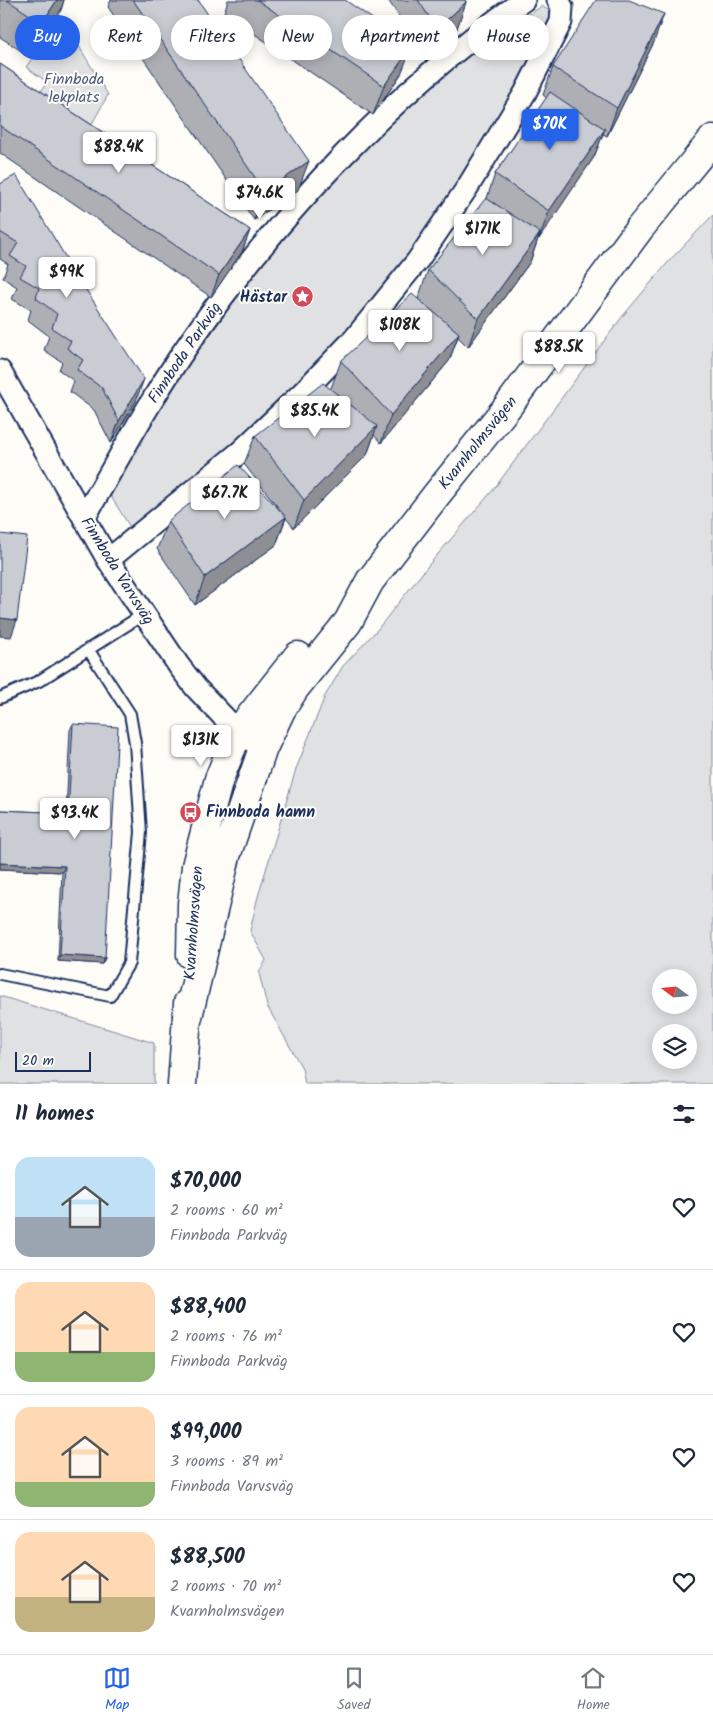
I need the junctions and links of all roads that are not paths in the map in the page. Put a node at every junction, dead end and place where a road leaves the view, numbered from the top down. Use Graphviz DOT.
graph roads {
  1 [pos="524,0"];
  2 [pos="558,0"];
  3 [pos="713,139"];
  4 [pos="0,371"];
  5 [pos="84,518"];
  6 [pos="108,560"];
  7 [pos="370,581"];
  8 [pos="144,614"];
  9 [pos="88,649"];
  10 [pos="0,698"];
  11 [pos="238,732"];
  12 [pos="263,748"];
  13 [pos="0,974"];
  14 [pos="187,1021"];
  15 [pos="182,1084"];
  1 -- 5 [label="street, Finnboda Parkväg"];
  2 -- 6 [label="street"];
  3 -- 7 [label="street, Kvarnholmsvägen"];
  4 -- 5 [label="street, Finnboda Varvsväg"];
  5 -- 6 [label="street, Finnboda Varvsväg"];
  6 -- 8 [label="street, Finnboda Varvsväg"];
  7 -- 11 [label="street, Kvarnholmsvägen"];
  7 -- 12 [label="street, Kvarnholmsvägen"];
  8 -- 9 [label="lane"];
  8 -- 11 [label="street, Finnboda Varvsväg"];
  9 -- 10 [label="lane"];
  9 -- 13 [label="lane"];
  11 -- 12 [label="street, Finnboda Varvsväg"];
  11 -- 14 [label="street, Kvarnholmsvägen"];
  12 -- 14 [label="street, Kvarnholmsvägen"];
  14 -- 15 [label="street, Kvarnholmsvägen"];
}
